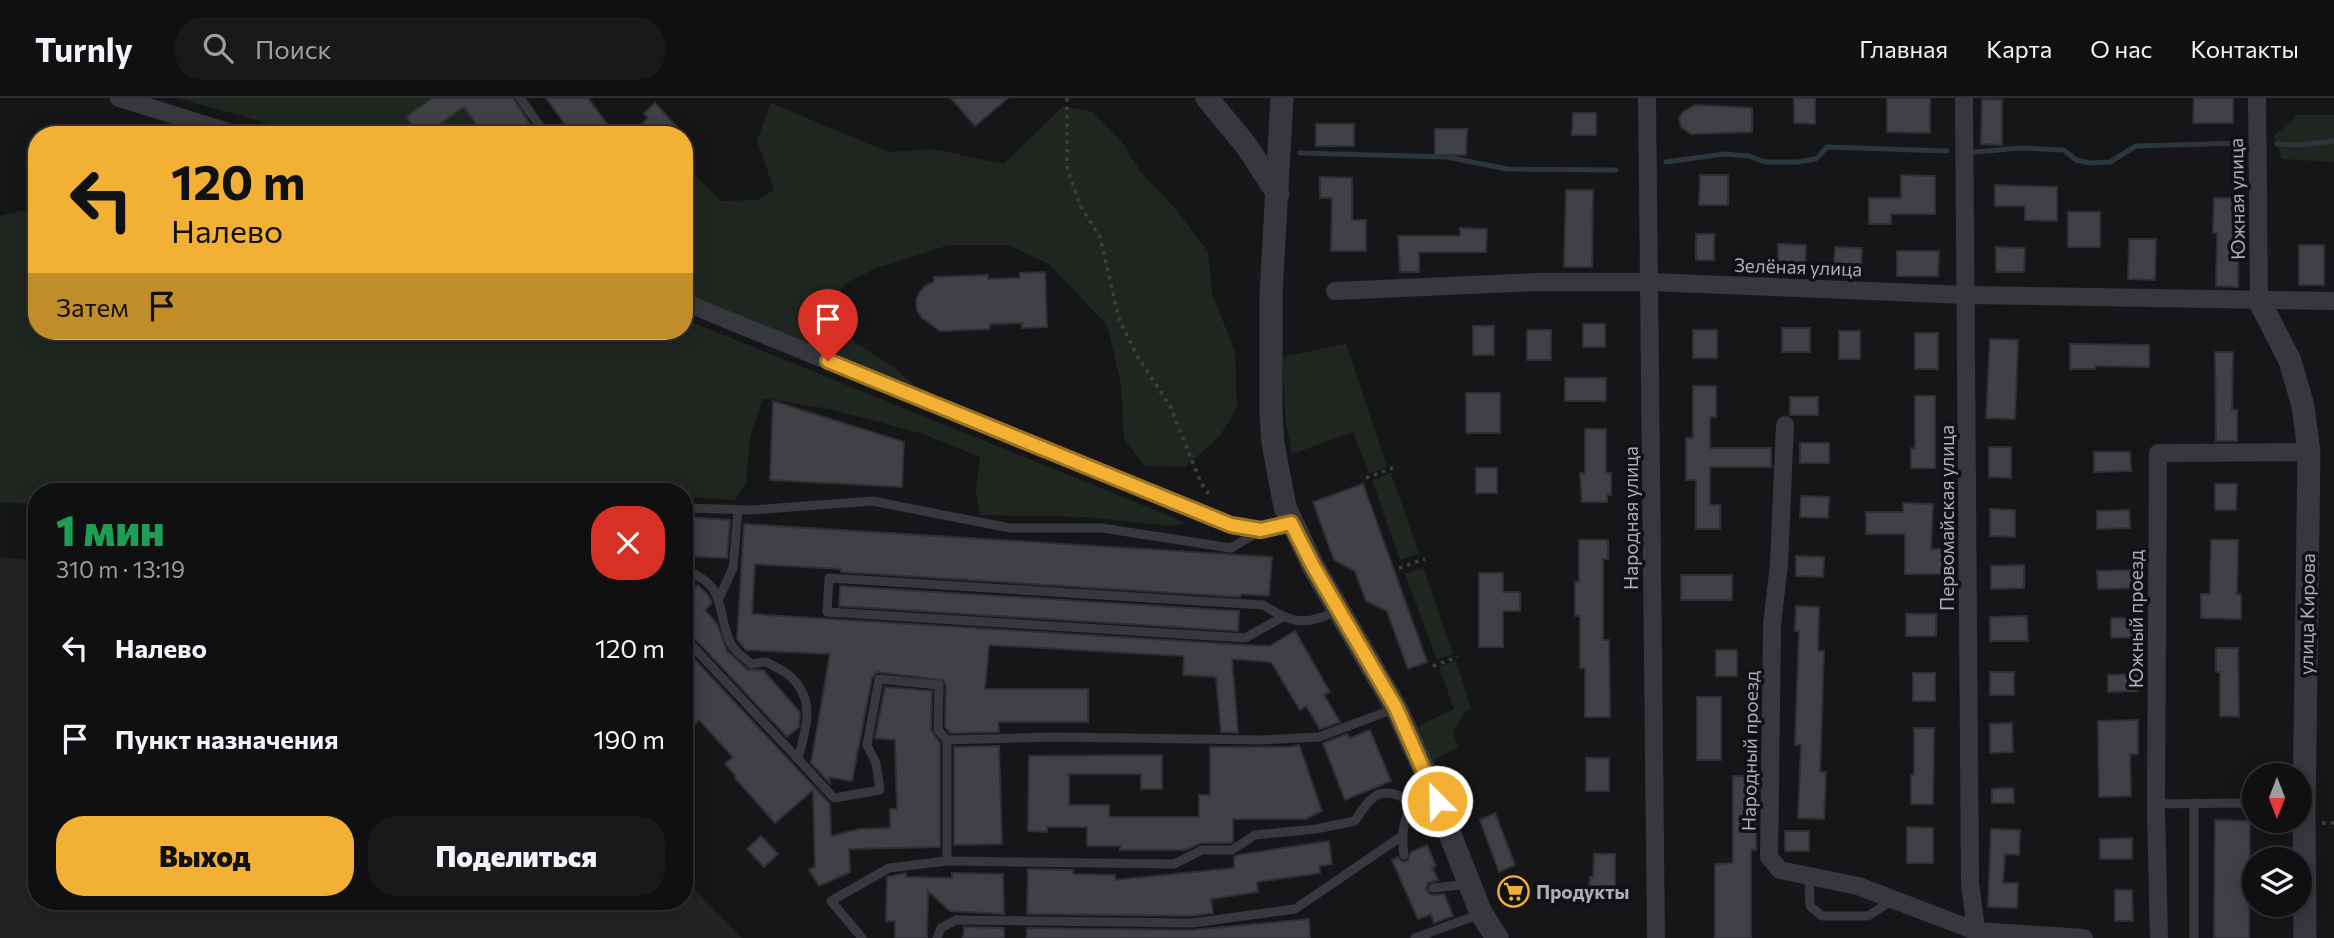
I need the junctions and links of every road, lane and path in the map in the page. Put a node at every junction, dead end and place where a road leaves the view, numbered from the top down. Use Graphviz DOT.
graph roads {
  1 [pos="119,98"];
  2 [pos="520,98"];
  3 [pos="1067,98"];
  4 [pos="1207,98"];
  5 [pos="1282,98"];
  6 [pos="1647,98"];
  7 [pos="1964,98"];
  8 [pos="2257,98"];
  9 [pos="209,126"];
  10 [pos="540,126"];
  11 [pos="1278,194"];
  12 [pos="1650,282"];
  13 [pos="1335,291"];
  14 [pos="1967,295"];
  15 [pos="2259,300"];
  16 [pos="2334,301"];
  17 [pos="693,306"];
  18 [pos="1784,425"];
  19 [pos="2309,452"];
  20 [pos="1393,468"];
  21 [pos="1366,478"];
  22 [pos="693,508"];
  23 [pos="738,510"];
  24 [pos="1291,523"];
  25 [pos="1231,525"];
  26 [pos="1261,530"];
  27 [pos="1424,559"];
  28 [pos="1399,568"];
  29 [pos="693,573"];
  30 [pos="719,597"];
  31 [pos="1340,611"];
  32 [pos="1283,617"];
  33 [pos="693,647"];
  34 [pos="1458,657"];
  35 [pos="1433,666"];
  36 [pos="1396,708"];
  37 [pos="947,740"];
  38 [pos="798,759"];
  39 [pos="2303,763"];
  40 [pos="1427,776"];
  41 [pos="1412,802"];
  42 [pos="2194,803"];
  43 [pos="2157,804"];
  44 [pos="2242,804"];
  45 [pos="2302,833"];
  46 [pos="1402,836"];
  47 [pos="1404,855"];
  48 [pos="947,861"];
  49 [pos="1809,876"];
  50 [pos="1469,884"];
  51 [pos="1433,888"];
  52 [pos="1893,899"];
  53 [pos="1481,913"];
  54 [pos="1976,934"];
  55 [pos="862,938"];
  56 [pos="937,938"];
  57 [pos="1415,938"];
  58 [pos="1497,938"];
  59 [pos="1656,938"];
  60 [pos="2084,938"];
  61 [pos="2159,938"];
  62 [pos="2194,938"];
  63 [pos="2305,938"];
  1 -- 9 [label="street"];
  2 -- 10 [label="lane"];
  3 -- 25 [label="path"];
  4 -- 11 [label="street"];
  5 -- 11 [label="street"];
  6 -- 12 [label="street, Народная улица"];
  7 -- 14 [label="street, Первомайская улица"];
  8 -- 15 [label="street, Южная улица"];
  11 -- 24 [label="street"];
  12 -- 13 [label="street, Зелёная улица"];
  12 -- 14 [label="street, Зелёная улица"];
  12 -- 59 [label="street, Народная улица"];
  14 -- 15 [label="street, Зелёная улица"];
  14 -- 54 [label="street, Первомайская улица"];
  15 -- 16 [label="street, Зелёная улица"];
  15 -- 19 [label="street, улица Кирова"];
  17 -- 25 [label="street"];
  18 -- 49 [label="street, Народный проезд"];
  19 -- 39 [label="street, улица Кирова"];
  19 -- 43 [label="street, Южный проезд"];
  20 -- 21 [label="path"];
  22 -- 23 [label="lane"];
  23 -- 26 [label="lane"];
  23 -- 30 [label="lane"];
  24 -- 26 [label="street"];
  24 -- 31 [label="street"];
  25 -- 26 [label="street"];
  27 -- 28 [label="path"];
  29 -- 30 [label="lane"];
  30 -- 38 [label="lane"];
  31 -- 32 [label="lane"];
  31 -- 36 [label="street"];
  32 -- 32 [label="lane"];
  33 -- 38 [label="lane"];
  34 -- 35 [label="path"];
  36 -- 37 [label="lane"];
  36 -- 40 [label="street"];
  37 -- 38 [label="lane"];
  37 -- 48 [label="lane"];
  40 -- 41 [label="lane"];
  40 -- 50 [label="street"];
  41 -- 46 [label="lane"];
  41 -- 48 [label="lane"];
  42 -- 43 [label="lane"];
  42 -- 44 [label="lane"];
  42 -- 62 [label="lane"];
  43 -- 61 [label="street, Южный проезд"];
  45 -- 63 [label="street, улица Кирова"];
  46 -- 47 [label="lane"];
  46 -- 56 [label="lane"];
  48 -- 55 [label="lane"];
  49 -- 52 [label="street, Народный проезд"];
  49 -- 52 [label="lane"];
  50 -- 51 [label="lane"];
  50 -- 53 [label="street"];
  52 -- 54 [label="street, Народный проезд"];
  53 -- 57 [label="lane"];
  53 -- 58 [label="street"];
  54 -- 60 [label="street"];
}
